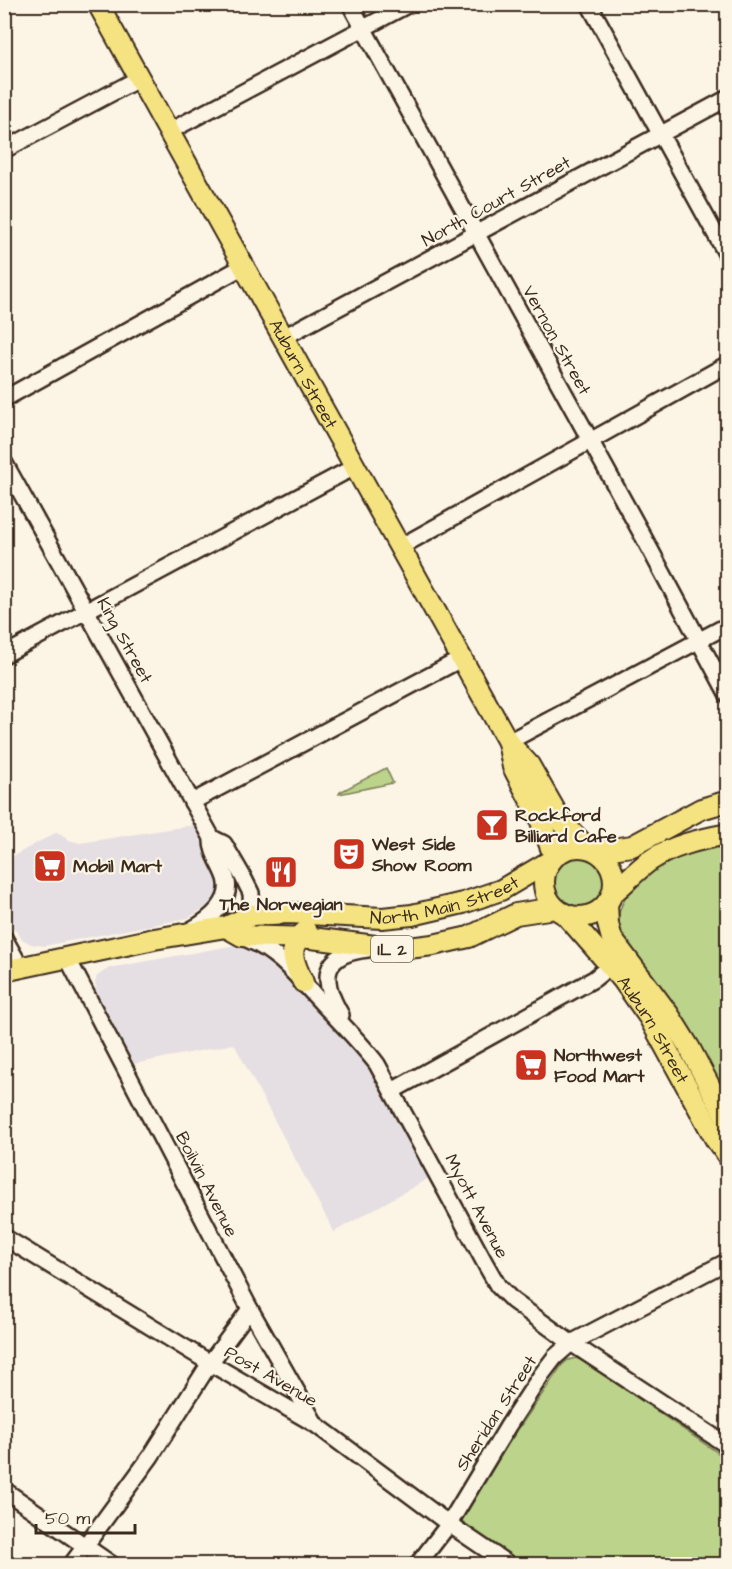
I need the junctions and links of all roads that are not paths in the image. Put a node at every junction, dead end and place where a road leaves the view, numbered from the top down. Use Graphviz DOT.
graph roads {
  1 [pos="98,4"];
  2 [pos="350,4"];
  3 [pos="409,4"];
  4 [pos="589,4"];
  5 [pos="364,29"];
  6 [pos="138,79"];
  7 [pos="728,98"];
  8 [pos="168,132"];
  9 [pos="660,134"];
  10 [pos="4,150"];
  11 [pos="477,234"];
  12 [pos="728,257"];
  13 [pos="242,267"];
  14 [pos="282,338"];
  15 [pos="728,364"];
  16 [pos="4,399"];
  17 [pos="590,439"];
  18 [pos="4,462"];
  19 [pos="354,467"];
  20 [pos="399,547"];
  21 [pos="86,609"];
  22 [pos="728,625"];
  23 [pos="698,641"];
  24 [pos="4,655"];
  25 [pos="461,659"];
  26 [pos="728,695"];
  27 [pos="508,742"];
  28 [pos="728,801"];
  29 [pos="192,802"];
  30 [pos="728,834"];
  31 [pos="212,838"];
  32 [pos="592,849"];
  33 [pos="552,859"];
  34 [pos="610,898"];
  35 [pos="560,911"];
  36 [pos="252,915"];
  37 [pos="382,918"];
  38 [pos="234,932"];
  39 [pos="184,934"];
  40 [pos="298,937"];
  41 [pos="4,939"];
  42 [pos="377,948"];
  43 [pos="68,959"];
  44 [pos="610,966"];
  45 [pos="13,970"];
  46 [pos="303,982"];
  47 [pos="350,1031"];
  48 [pos="392,1090"];
  49 [pos="728,1121"];
  50 [pos="728,1156"];
  51 [pos="4,1237"];
  52 [pos="728,1261"];
  53 [pos="250,1309"];
  54 [pos="571,1343"];
  55 [pos="210,1363"];
  56 [pos="315,1424"];
  57 [pos="728,1446"];
  58 [pos="4,1490"];
  59 [pos="449,1524"];
  60 [pos="85,1547"];
  61 [pos="72,1564"];
  62 [pos="111,1564"];
  63 [pos="418,1564"];
  64 [pos="508,1564"];
  1 -- 6 [label="main road, Auburn Street"];
  2 -- 5 [label="street, Vernon Street"];
  3 -- 5 [label="street"];
  4 -- 9 [label="street"];
  5 -- 8 [label="street"];
  5 -- 11 [label="street, Vernon Street"];
  6 -- 8 [label="main road, Auburn Street"];
  6 -- 10 [label="street"];
  7 -- 9 [label="street, North Court Street"];
  8 -- 13 [label="main road, Auburn Street"];
  9 -- 11 [label="street, North Court Street"];
  9 -- 12 [label="street"];
  11 -- 14 [label="street, North Court Street"];
  11 -- 17 [label="street, Vernon Street"];
  13 -- 14 [label="main road, Auburn Street"];
  13 -- 16 [label="street"];
  14 -- 19 [label="main road, Auburn Street"];
  15 -- 17 [label="street"];
  17 -- 20 [label="street"];
  17 -- 23 [label="street, Vernon Street"];
  18 -- 21 [label="street, King Street"];
  19 -- 20 [label="main road, Auburn Street"];
  19 -- 21 [label="street"];
  20 -- 25 [label="main road, Auburn Street"];
  21 -- 24 [label="street"];
  21 -- 29 [label="street, King Street"];
  22 -- 23 [label="street"];
  23 -- 26 [label="street, Vernon Street"];
  23 -- 27 [label="street"];
  25 -- 27 [label="main road, Auburn Street"];
  25 -- 29 [label="street"];
  27 -- 32 [label="main road, Auburn Street"];
  27 -- 33 [label="main road, Auburn Street"];
  28 -- 32 [label="main road"];
  29 -- 31 [label="street, King Street"];
  30 -- 34 [label="main road"];
  31 -- 36 [label="street, King Street"];
  31 -- 39 [label="street, King Street"];
  32 -- 33 [label="main road"];
  32 -- 34 [label="main road"];
  33 -- 35 [label="main road"];
  33 -- 37 [label="main road, North Main Street / IL 2"];
  34 -- 35 [label="main road"];
  34 -- 49 [label="main road, Auburn Street"];
  35 -- 42 [label="main road, North Main Street / IL 2"];
  35 -- 44 [label="main road, Auburn Street"];
  36 -- 37 [label="main road, North Main Street / IL 2"];
  36 -- 38 [label="main road, North Main Street / IL 2"];
  37 -- 40 [label="main road"];
  38 -- 39 [label="main road, North Main Street / IL 2"];
  38 -- 40 [label="main road, North Main Street / IL 2"];
  38 -- 46 [label="street, Myott Avenue"];
  39 -- 43 [label="main road, North Main Street / IL 2"];
  40 -- 42 [label="main road, North Main Street / IL 2"];
  40 -- 46 [label="main road"];
  41 -- 45 [label="street"];
  42 -- 47 [label="street"];
  43 -- 45 [label="main road, North Main Street / IL 2"];
  43 -- 53 [label="street, Boilvin Avenue"];
  44 -- 48 [label="street"];
  44 -- 50 [label="main road, Auburn Street"];
  46 -- 47 [label="street, Myott Avenue"];
  47 -- 48 [label="street, Myott Avenue"];
  48 -- 54 [label="street, Myott Avenue"];
  51 -- 55 [label="street, Post Avenue"];
  52 -- 54 [label="street, Sheridan Street"];
  53 -- 55 [label="street"];
  53 -- 56 [label="street, Boilvin Avenue"];
  54 -- 57 [label="street, Myott Avenue"];
  54 -- 59 [label="street, Sheridan Street"];
  55 -- 56 [label="street, Post Avenue"];
  55 -- 60 [label="street"];
  56 -- 59 [label="street, Post Avenue"];
  58 -- 60 [label="street"];
  59 -- 63 [label="street, Sheridan Street"];
  59 -- 64 [label="street, Post Avenue"];
  60 -- 61 [label="street"];
  60 -- 62 [label="street"];
}
